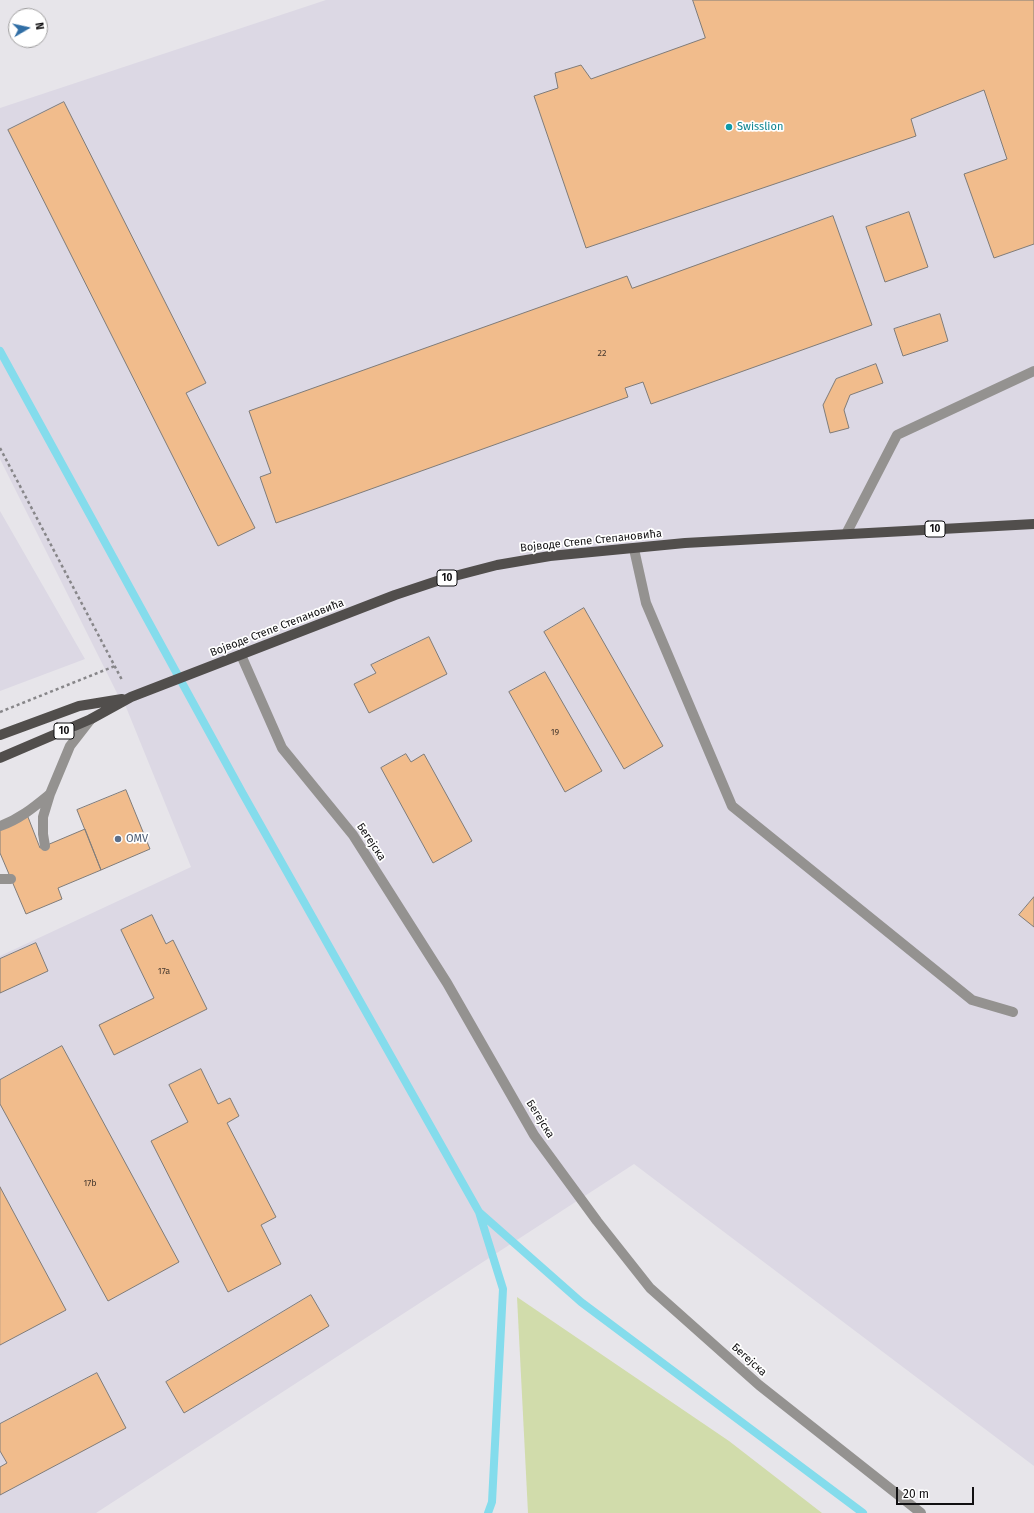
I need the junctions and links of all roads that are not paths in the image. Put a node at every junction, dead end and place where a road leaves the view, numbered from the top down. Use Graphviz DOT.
graph roads {
  1 [pos="1034,371"];
  2 [pos="1034,524"];
  3 [pos="846,534"];
  4 [pos="634,549"];
  5 [pos="241,655"];
  6 [pos="128,698"];
  7 [pos="91,719"];
  8 [pos="0,735"];
  9 [pos="0,758"];
  10 [pos="50,794"];
  11 [pos="0,826"];
  12 [pos="45,846"];
  13 [pos="0,879"];
  14 [pos="11,879"];
  15 [pos="1013,1012"];
  16 [pos="921,1513"];
  1 -- 3 [label="lane"];
  2 -- 3 [label="main road, Војводе Степе Степановића / 10"];
  3 -- 4 [label="main road, Војводе Степе Степановића / 10"];
  4 -- 5 [label="main road, Војводе Степе Степановића / 10"];
  4 -- 15 [label="lane"];
  5 -- 6 [label="main road, Војводе Степе Степановића / 10"];
  5 -- 16 [label="lane, Бегејска"];
  6 -- 7 [label="main road, Војводе Степе Степановића / 10"];
  6 -- 8 [label="main road, Војводе Степе Степановића / 10"];
  7 -- 9 [label="main road, Војводе Степе Степановића / 10"];
  7 -- 10 [label="lane"];
  10 -- 11 [label="lane"];
  10 -- 12 [label="lane"];
  13 -- 14 [label="lane"];
}
